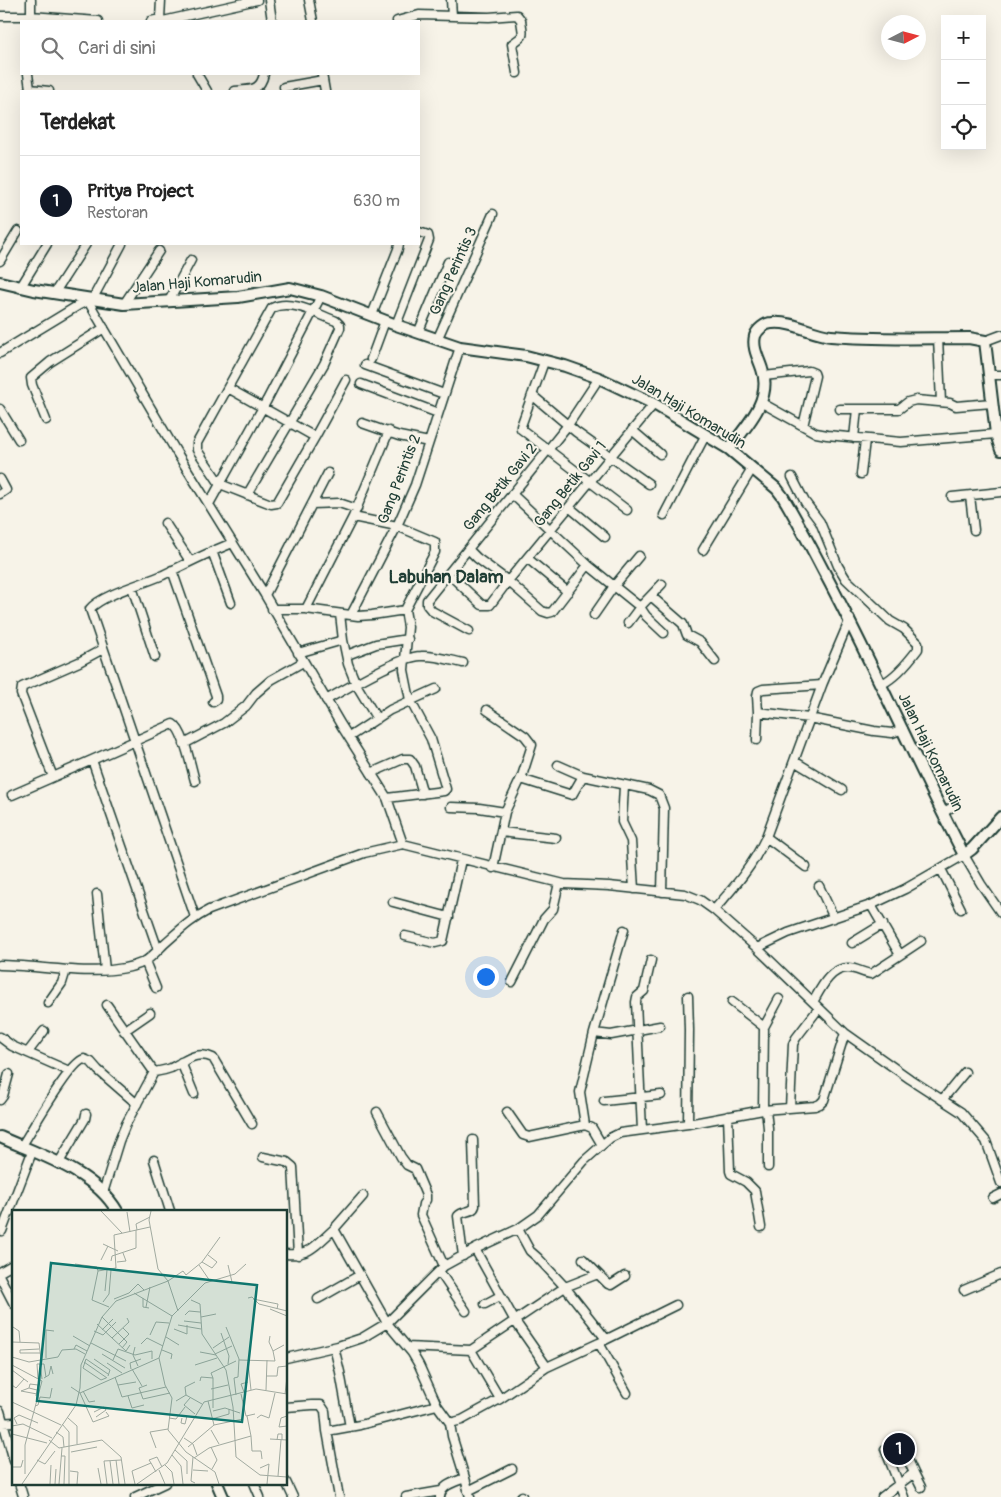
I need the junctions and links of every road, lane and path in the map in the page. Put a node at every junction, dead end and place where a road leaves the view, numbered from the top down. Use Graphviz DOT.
graph roads {
  1 [pos="31,0"];
  2 [pos="161,0"];
  3 [pos="257,0"];
  4 [pos="269,0"];
  5 [pos="309,0"];
  6 [pos="451,0"];
  7 [pos="0,16"];
  8 [pos="452,16"];
  9 [pos="31,19"];
  10 [pos="64,20"];
  11 [pos="162,20"];
  12 [pos="272,20"];
  13 [pos="313,20"];
  14 [pos="401,20"];
  15 [pos="517,73"];
  16 [pos="28,75"];
  17 [pos="198,75"];
  18 [pos="264,75"];
  19 [pos="323,77"];
  20 [pos="284,87"];
  21 [pos="40,90"];
  22 [pos="206,90"];
  23 [pos="243,90"];
  24 [pos="325,90"];
  25 [pos="493,214"];
  26 [pos="18,231"];
  27 [pos="420,232"];
  28 [pos="46,245"];
  29 [pos="85,245"];
  30 [pos="121,245"];
  31 [pos="399,245"];
  32 [pos="159,251"];
  33 [pos="191,260"];
  34 [pos="0,261"];
  35 [pos="448,262"];
  36 [pos="0,282"];
  37 [pos="20,288"];
  38 [pos="55,292"];
  39 [pos="321,296"];
  40 [pos="90,301"];
  41 [pos="170,301"];
  42 [pos="124,304"];
  43 [pos="314,313"];
  44 [pos="372,315"];
  45 [pos="385,321"];
  46 [pos="396,325"];
  47 [pos="104,328"];
  48 [pos="418,333"];
  49 [pos="1001,334"];
  50 [pos="938,338"];
  51 [pos="437,340"];
  52 [pos="985,341"];
  53 [pos="460,347"];
  54 [pos="0,353"];
  55 [pos="544,362"];
  56 [pos="989,375"];
  57 [pos="1001,375"];
  58 [pos="764,376"];
  59 [pos="600,378"];
  60 [pos="346,380"];
  61 [pos="361,384"];
  62 [pos="228,388"];
  63 [pos="444,394"];
  64 [pos="532,395"];
  65 [pos="942,402"];
  66 [pos="992,403"];
  67 [pos="654,404"];
  68 [pos="762,404"];
  69 [pos="262,408"];
  70 [pos="0,409"];
  71 [pos="840,409"];
  72 [pos="857,409"];
  73 [pos="438,413"];
  74 [pos="46,420"];
  75 [pos="289,423"];
  76 [pos="362,423"];
  77 [pos="568,425"];
  78 [pos="803,426"];
  79 [pos="632,430"];
  80 [pos="389,431"];
  81 [pos="996,434"];
  82 [pos="705,436"];
  83 [pos="315,437"];
  84 [pos="854,438"];
  85 [pos="19,440"];
  86 [pos="866,440"];
  87 [pos="429,442"];
  88 [pos="548,449"];
  89 [pos="729,449"];
  90 [pos="1001,450"];
  91 [pos="660,454"];
  92 [pos="610,456"];
  93 [pos="752,469"];
  94 [pos="328,473"];
  95 [pos="861,474"];
  96 [pos="792,477"];
  97 [pos="0,479"];
  98 [pos="589,482"];
  99 [pos="220,484"];
  100 [pos="649,484"];
  101 [pos="1001,492"];
  102 [pos="0,494"];
  103 [pos="512,494"];
  104 [pos="247,495"];
  105 [pos="970,496"];
  106 [pos="952,497"];
  107 [pos="209,504"];
  108 [pos="312,504"];
  109 [pos="569,506"];
  110 [pos="627,510"];
  111 [pos="355,513"];
  112 [pos="664,515"];
  113 [pos="165,523"];
  114 [pos="397,526"];
  115 [pos="550,530"];
  116 [pos="974,530"];
  117 [pos="604,537"];
  118 [pos="233,543"];
  119 [pos="468,549"];
  120 [pos="703,550"];
  121 [pos="212,551"];
  122 [pos="639,556"];
  123 [pos="528,558"];
  124 [pos="190,560"];
  125 [pos="588,565"];
  126 [pos="172,570"];
  127 [pos="449,574"];
  128 [pos="508,581"];
  129 [pos="662,584"];
  130 [pos="614,586"];
  131 [pos="132,587"];
  132 [pos="568,592"];
  133 [pos="265,595"];
  134 [pos="651,596"];
  135 [pos="231,603"];
  136 [pos="640,607"];
  137 [pos="272,609"];
  138 [pos="306,609"];
  139 [pos="405,610"];
  140 [pos="340,614"];
  141 [pos="351,615"];
  142 [pos="594,615"];
  143 [pos="850,619"];
  144 [pos="628,623"];
  145 [pos="469,630"];
  146 [pos="664,633"];
  147 [pos="408,639"];
  148 [pos="343,640"];
  149 [pos="103,649"];
  150 [pos="298,653"];
  151 [pos="347,654"];
  152 [pos="155,657"];
  153 [pos="406,658"];
  154 [pos="715,661"];
  155 [pos="303,662"];
  156 [pos="463,663"];
  157 [pos="885,682"];
  158 [pos="356,684"];
  159 [pos="822,685"];
  160 [pos="436,689"];
  161 [pos="326,700"];
  162 [pos="410,700"];
  163 [pos="213,702"];
  164 [pos="487,710"];
  165 [pos="758,712"];
  166 [pos="809,718"];
  167 [pos="377,719"];
  168 [pos="903,729"];
  169 [pos="349,737"];
  170 [pos="135,740"];
  171 [pos="757,740"];
  172 [pos="184,744"];
  173 [pos="92,760"];
  174 [pos="794,761"];
  175 [pos="558,765"];
  176 [pos="371,773"];
  177 [pos="583,776"];
  178 [pos="53,777"];
  179 [pos="521,779"];
  180 [pos="195,781"];
  181 [pos="624,786"];
  182 [pos="842,790"];
  183 [pos="422,794"];
  184 [pos="12,795"];
  185 [pos="387,798"];
  186 [pos="451,807"];
  187 [pos="506,812"];
  188 [pos="1001,817"];
  189 [pos="502,832"];
  190 [pos="766,837"];
  191 [pos="556,838"];
  192 [pos="403,844"];
  193 [pos="968,852"];
  194 [pos="461,860"];
  195 [pos="806,867"];
  196 [pos="492,868"];
  197 [pos="941,869"];
  198 [pos="559,883"];
  199 [pos="820,886"];
  200 [pos="634,889"];
  201 [pos="662,892"];
  202 [pos="97,894"];
  203 [pos="393,902"];
  204 [pos="871,905"];
  205 [pos="961,909"];
  206 [pos="714,910"];
  207 [pos="1001,913"];
  208 [pos="449,916"];
  209 [pos="195,917"];
  210 [pos="834,918"];
  211 [pos="883,924"];
  212 [pos="624,930"];
  213 [pos="405,936"];
  214 [pos="921,941"];
  215 [pos="852,943"];
  216 [pos="757,948"];
  217 [pos="158,950"];
  218 [pos="900,954"];
  219 [pos="651,960"];
  220 [pos="145,962"];
  221 [pos="0,965"];
  222 [pos="66,970"];
  223 [pos="105,970"];
  224 [pos="512,982"];
  225 [pos="156,988"];
  226 [pos="688,996"];
  227 [pos="779,999"];
  228 [pos="732,1002"];
  229 [pos="48,1003"];
  230 [pos="107,1005"];
  231 [pos="816,1005"];
  232 [pos="150,1013"];
  233 [pos="660,1026"];
  234 [pos="764,1027"];
  235 [pos="638,1030"];
  236 [pos="44,1031"];
  237 [pos="124,1031"];
  238 [pos="594,1033"];
  239 [pos="845,1034"];
  240 [pos="0,1037"];
  241 [pos="28,1052"];
  242 [pos="181,1062"];
  243 [pos="69,1071"];
  244 [pos="154,1072"];
  245 [pos="965,1072"];
  246 [pos="9,1074"];
  247 [pos="194,1094"];
  248 [pos="661,1095"];
  249 [pos="1,1097"];
  250 [pos="641,1098"];
  251 [pos="942,1100"];
  252 [pos="604,1101"];
  253 [pos="137,1104"];
  254 [pos="790,1108"];
  255 [pos="764,1110"];
  256 [pos="377,1112"];
  257 [pos="507,1112"];
  258 [pos="86,1114"];
  259 [pos="728,1116"];
  260 [pos="252,1124"];
  261 [pos="688,1124"];
  262 [pos="585,1125"];
  263 [pos="642,1130"];
  264 [pos="0,1137"];
  265 [pos="473,1140"];
  266 [pos="602,1145"];
  267 [pos="21,1147"];
  268 [pos="32,1152"];
  269 [pos="263,1157"];
  270 [pos="997,1157"];
  271 [pos="154,1160"];
  272 [pos="58,1164"];
  273 [pos="768,1167"];
  274 [pos="1001,1183"];
  275 [pos="103,1192"];
  276 [pos="1001,1194"];
  277 [pos="363,1196"];
  278 [pos="993,1198"];
  279 [pos="116,1210"];
  280 [pos="170,1210"];
  281 [pos="761,1226"];
  282 [pos="518,1229"];
  283 [pos="334,1230"];
  284 [pos="2,1231"];
  285 [pos="475,1249"];
  286 [pos="288,1254"];
  287 [pos="298,1255"];
  288 [pos="463,1256"];
  289 [pos="583,1259"];
  290 [pos="12,1265"];
  291 [pos="441,1269"];
  292 [pos="0,1272"];
  293 [pos="598,1274"];
  294 [pos="1001,1274"];
  295 [pos="360,1275"];
  296 [pos="625,1276"];
  297 [pos="0,1277"];
  298 [pos="565,1287"];
  299 [pos="964,1290"];
  300 [pos="500,1296"];
  301 [pos="318,1299"];
  302 [pos="12,1300"];
  303 [pos="485,1304"];
  304 [pos="676,1305"];
  305 [pos="466,1311"];
  306 [pos="515,1321"];
  307 [pos="388,1323"];
  308 [pos="606,1339"];
  309 [pos="599,1344"];
  310 [pos="334,1347"];
  311 [pos="406,1347"];
  312 [pos="471,1350"];
  313 [pos="288,1358"];
  314 [pos="547,1367"];
  315 [pos="627,1393"];
  316 [pos="500,1399"];
  317 [pos="437,1405"];
  318 [pos="288,1407"];
  319 [pos="0,1411"];
  320 [pos="2,1422"];
  321 [pos="450,1423"];
  322 [pos="350,1427"];
  323 [pos="327,1431"];
  324 [pos="900,1442"];
  325 [pos="885,1449"];
  326 [pos="12,1454"];
  327 [pos="512,1468"];
  328 [pos="914,1473"];
  329 [pos="465,1478"];
  330 [pos="19,1484"];
  331 [pos="163,1484"];
  332 [pos="219,1484"];
  333 [pos="254,1484"];
  334 [pos="287,1484"];
  335 [pos="899,1484"];
  336 [pos="921,1487"];
  337 [pos="440,1494"];
  338 [pos="469,1494"];
  339 [pos="23,1496"];
  340 [pos="135,1497"];
  341 [pos="223,1497"];
  342 [pos="260,1497"];
  343 [pos="293,1497"];
  344 [pos="338,1497"];
  345 [pos="406,1497"];
  346 [pos="882,1497"];
  347 [pos="904,1497"];
  1 -- 9 [label="street"];
  2 -- 11 [label="street"];
  3 -- 11 [label="street"];
  4 -- 12 [label="street"];
  5 -- 13 [label="street"];
  6 -- 8 [label="street"];
  7 -- 9 [label="street"];
  8 -- 14 [label="street"];
  8 -- 15 [label="street"];
  9 -- 10 [label="street"];
  16 -- 21 [label="street"];
  17 -- 22 [label="street"];
  18 -- 23 [label="street"];
  19 -- 20 [label="street"];
  19 -- 24 [label="street"];
  25 -- 51 [label="street, Gang Perintis 3"];
  26 -- 34 [label="street"];
  27 -- 46 [label="street"];
  28 -- 37 [label="street"];
  29 -- 38 [label="street"];
  30 -- 40 [label="street"];
  31 -- 44 [label="street"];
  32 -- 42 [label="street"];
  33 -- 41 [label="street"];
  35 -- 48 [label="street"];
  36 -- 37 [label="street, Jalan Haji Komarudin"];
  37 -- 38 [label="street, Jalan Haji Komarudin"];
  38 -- 40 [label="street, Jalan Haji Komarudin"];
  39 -- 41 [label="street, Jalan Haji Komarudin"];
  39 -- 43 [label="street"];
  39 -- 44 [label="street, Jalan Haji Komarudin"];
  40 -- 42 [label="street, Jalan Haji Komarudin"];
  40 -- 47 [label="street"];
  40 -- 54 [label="street"];
  41 -- 42 [label="street, Jalan Haji Komarudin"];
  43 -- 62 [label="street"];
  43 -- 69 [label="street"];
  43 -- 75 [label="street"];
  44 -- 45 [label="street, Jalan Haji Komarudin"];
  45 -- 46 [label="street, Jalan Haji Komarudin"];
  45 -- 63 [label="street"];
  46 -- 48 [label="street, Jalan Haji Komarudin"];
  47 -- 74 [label="street"];
  47 -- 107 [label="street"];
  48 -- 51 [label="street, Jalan Haji Komarudin"];
  49 -- 52 [label="street"];
  50 -- 52 [label="street"];
  50 -- 58 [label="street"];
  50 -- 65 [label="street"];
  51 -- 53 [label="street, Jalan Haji Komarudin"];
  52 -- 56 [label="street"];
  53 -- 55 [label="street, Jalan Haji Komarudin"];
  53 -- 63 [label="street, Gang Perintis 2"];
  55 -- 59 [label="street, Jalan Haji Komarudin"];
  55 -- 64 [label="street"];
  56 -- 57 [label="street"];
  56 -- 66 [label="street"];
  58 -- 68 [label="street"];
  58 -- 78 [label="street"];
  59 -- 67 [label="street, Jalan Haji Komarudin"];
  59 -- 77 [label="street, Gang Betik Gavi 2"];
  60 -- 83 [label="street"];
  61 -- 73 [label="street"];
  62 -- 69 [label="street"];
  62 -- 99 [label="street"];
  63 -- 73 [label="street, Gang Perintis 2"];
  64 -- 77 [label="street"];
  64 -- 88 [label="street"];
  65 -- 66 [label="street"];
  65 -- 72 [label="street"];
  66 -- 81 [label="street"];
  67 -- 79 [label="street, Gang Betik Gavi 1"];
  67 -- 82 [label="street, Jalan Haji Komarudin"];
  68 -- 78 [label="street"];
  68 -- 89 [label="street"];
  69 -- 75 [label="street"];
  69 -- 99 [label="street"];
  70 -- 85 [label="street"];
  71 -- 72 [label="street"];
  72 -- 84 [label="street"];
  73 -- 87 [label="street, Gang Perintis 2"];
  75 -- 83 [label="street"];
  75 -- 104 [label="street"];
  76 -- 80 [label="street"];
  77 -- 88 [label="street, Gang Betik Gavi 2"];
  77 -- 92 [label="street"];
  78 -- 84 [label="street"];
  79 -- 91 [label="street"];
  79 -- 92 [label="street, Gang Betik Gavi 1"];
  80 -- 87 [label="street"];
  80 -- 111 [label="street"];
  81 -- 86 [label="street"];
  81 -- 90 [label="street"];
  82 -- 89 [label="street, Jalan Haji Komarudin"];
  82 -- 112 [label="street"];
  83 -- 104 [label="street"];
  84 -- 86 [label="street"];
  86 -- 95 [label="street"];
  87 -- 114 [label="street, Gang Perintis 2"];
  88 -- 98 [label="street"];
  88 -- 103 [label="street, Gang Betik Gavi 2"];
  89 -- 93 [label="street, Jalan Haji Komarudin"];
  92 -- 98 [label="street, Gang Betik Gavi 1"];
  92 -- 100 [label="street"];
  93 -- 120 [label="street"];
  93 -- 143 [label="street, Jalan Haji Komarudin"];
  94 -- 108 [label="street"];
  96 -- 157 [label="street"];
  97 -- 102 [label="street"];
  98 -- 109 [label="street, Gang Betik Gavi 1"];
  98 -- 110 [label="street"];
  99 -- 104 [label="street"];
  99 -- 107 [label="street"];
  101 -- 105 [label="street"];
  103 -- 115 [label="street"];
  103 -- 119 [label="street, Gang Betik Gavi 2"];
  105 -- 106 [label="street"];
  105 -- 116 [label="street"];
  107 -- 118 [label="street"];
  108 -- 111 [label="street"];
  108 -- 133 [label="street"];
  109 -- 115 [label="street, Gang Betik Gavi 1"];
  109 -- 117 [label="street"];
  111 -- 114 [label="street"];
  111 -- 138 [label="street"];
  113 -- 124 [label="street"];
  114 -- 139 [label="street"];
  114 -- 141 [label="street, Gang Perintis 2"];
  115 -- 123 [label="street, Gang Betik Gavi 1"];
  115 -- 125 [label="street"];
  118 -- 121 [label="street"];
  118 -- 133 [label="street"];
  119 -- 127 [label="street, Gang Betik Gavi 2"];
  119 -- 128 [label="street"];
  121 -- 124 [label="street"];
  121 -- 135 [label="street"];
  122 -- 130 [label="street"];
  123 -- 128 [label="street, Gang Betik Gavi 1"];
  123 -- 132 [label="street"];
  124 -- 126 [label="street"];
  125 -- 130 [label="street"];
  125 -- 132 [label="street"];
  126 -- 131 [label="street"];
  126 -- 163 [label="street"];
  127 -- 128 [label="street, Gang Betik Gavi 1"];
  127 -- 145 [label="street, Gang Betik Gavi 2"];
  128 -- 132 [label="street"];
  129 -- 134 [label="street"];
  130 -- 136 [label="street"];
  130 -- 142 [label="street"];
  131 -- 149 [label="street"];
  131 -- 152 [label="street"];
  133 -- 137 [label="street"];
  134 -- 136 [label="street"];
  134 -- 154 [label="street"];
  136 -- 144 [label="street"];
  136 -- 146 [label="street"];
  137 -- 138 [label="street"];
  137 -- 150 [label="street"];
  138 -- 140 [label="street"];
  139 -- 141 [label="street"];
  139 -- 147 [label="street"];
  140 -- 141 [label="street"];
  140 -- 148 [label="street"];
  143 -- 157 [label="street, Jalan Haji Komarudin"];
  143 -- 159 [label="street"];
  147 -- 151 [label="street"];
  147 -- 153 [label="street"];
  148 -- 150 [label="street"];
  148 -- 151 [label="street"];
  149 -- 170 [label="street"];
  149 -- 178 [label="street"];
  150 -- 155 [label="street"];
  151 -- 158 [label="street"];
  153 -- 156 [label="street"];
  153 -- 158 [label="street"];
  153 -- 162 [label="street"];
  155 -- 161 [label="street"];
  155 -- 172 [label="street"];
  157 -- 168 [label="street, Jalan Haji Komarudin"];
  158 -- 161 [label="street"];
  158 -- 167 [label="street"];
  159 -- 165 [label="street"];
  159 -- 166 [label="street"];
  160 -- 162 [label="street"];
  161 -- 169 [label="street"];
  162 -- 167 [label="street"];
  162 -- 183 [label="street"];
  164 -- 179 [label="street"];
  165 -- 166 [label="street"];
  165 -- 171 [label="street"];
  166 -- 168 [label="street"];
  166 -- 174 [label="street"];
  167 -- 169 [label="street"];
  168 -- 193 [label="street, Jalan Haji Komarudin"];
  169 -- 176 [label="street"];
  170 -- 172 [label="street"];
  170 -- 173 [label="street"];
  170 -- 209 [label="street"];
  172 -- 180 [label="street"];
  173 -- 178 [label="street"];
  173 -- 217 [label="street"];
  174 -- 182 [label="street"];
  174 -- 190 [label="street"];
  175 -- 177 [label="street"];
  176 -- 183 [label="street"];
  176 -- 185 [label="street"];
  177 -- 179 [label="street"];
  177 -- 181 [label="street"];
  178 -- 184 [label="street"];
  179 -- 187 [label="street"];
  181 -- 200 [label="street"];
  181 -- 201 [label="street"];
  183 -- 185 [label="street"];
  185 -- 192 [label="street"];
  186 -- 187 [label="street"];
  187 -- 189 [label="street"];
  188 -- 193 [label="street"];
  189 -- 191 [label="street"];
  189 -- 196 [label="street"];
  190 -- 195 [label="street"];
  190 -- 206 [label="street"];
  192 -- 194 [label="street"];
  192 -- 209 [label="street"];
  193 -- 197 [label="street"];
  193 -- 207 [label="street"];
  194 -- 196 [label="street"];
  194 -- 208 [label="street"];
  196 -- 198 [label="street"];
  197 -- 204 [label="street"];
  197 -- 205 [label="street"];
  198 -- 200 [label="street"];
  198 -- 224 [label="street"];
  199 -- 210 [label="street"];
  200 -- 201 [label="street"];
  201 -- 206 [label="street"];
  202 -- 223 [label="street"];
  203 -- 208 [label="street"];
  204 -- 210 [label="street"];
  204 -- 211 [label="street"];
  206 -- 216 [label="street"];
  208 -- 213 [label="street"];
  209 -- 217 [label="street"];
  210 -- 216 [label="street"];
  211 -- 215 [label="street"];
  211 -- 218 [label="street"];
  212 -- 238 [label="street"];
  214 -- 218 [label="street"];
  216 -- 231 [label="street"];
  217 -- 220 [label="street"];
  218 -- 231 [label="street"];
  219 -- 235 [label="street"];
  220 -- 223 [label="street"];
  220 -- 225 [label="street"];
  221 -- 222 [label="street"];
  222 -- 223 [label="street"];
  222 -- 229 [label="street"];
  226 -- 261 [label="street"];
  227 -- 234 [label="street"];
  228 -- 234 [label="street"];
  230 -- 237 [label="street"];
  231 -- 239 [label="street"];
  231 -- 254 [label="street"];
  232 -- 237 [label="street"];
  233 -- 235 [label="street"];
  234 -- 255 [label="street"];
  235 -- 238 [label="street"];
  235 -- 250 [label="street"];
  236 -- 241 [label="street"];
  237 -- 244 [label="street"];
  238 -- 262 [label="street"];
  239 -- 251 [label="street"];
  239 -- 254 [label="street"];
  240 -- 241 [label="street"];
  241 -- 243 [label="street"];
  242 -- 244 [label="street"];
  242 -- 247 [label="street"];
  242 -- 260 [label="street"];
  243 -- 253 [label="street"];
  243 -- 267 [label="street"];
  244 -- 253 [label="street"];
  245 -- 251 [label="street"];
  246 -- 249 [label="street"];
  248 -- 250 [label="street"];
  250 -- 252 [label="street"];
  250 -- 263 [label="street"];
  251 -- 270 [label="street"];
  253 -- 275 [label="street"];
  254 -- 255 [label="street"];
  255 -- 259 [label="street"];
  255 -- 273 [label="street"];
  256 -- 291 [label="street"];
  257 -- 262 [label="street"];
  258 -- 272 [label="street"];
  259 -- 261 [label="street"];
  259 -- 281 [label="street"];
  261 -- 263 [label="street"];
  262 -- 266 [label="street"];
  263 -- 266 [label="street"];
  264 -- 267 [label="street"];
  265 -- 288 [label="street"];
  266 -- 282 [label="street"];
  267 -- 268 [label="street"];
  268 -- 272 [label="street"];
  268 -- 284 [label="street"];
  269 -- 287 [label="street"];
  270 -- 274 [label="street"];
  271 -- 280 [label="street"];
  272 -- 275 [label="street"];
  275 -- 279 [label="street"];
  276 -- 278 [label="street"];
  277 -- 283 [label="street"];
  282 -- 285 [label="street"];
  282 -- 298 [label="street"];
  283 -- 287 [label="street"];
  283 -- 295 [label="street"];
  285 -- 288 [label="street"];
  285 -- 300 [label="street"];
  286 -- 287 [label="street"];
  288 -- 291 [label="street"];
  289 -- 293 [label="street"];
  290 -- 292 [label="street"];
  291 -- 305 [label="street"];
  291 -- 307 [label="street"];
  293 -- 296 [label="street"];
  293 -- 298 [label="street"];
  294 -- 299 [label="street"];
  295 -- 301 [label="street"];
  295 -- 307 [label="street"];
  297 -- 302 [label="street"];
  298 -- 306 [label="street"];
  298 -- 308 [label="street"];
  300 -- 303 [label="street"];
  300 -- 306 [label="street"];
  304 -- 308 [label="street"];
  306 -- 312 [label="street"];
  306 -- 314 [label="street"];
  307 -- 310 [label="street"];
  307 -- 311 [label="street"];
  308 -- 309 [label="street"];
  309 -- 314 [label="street"];
  309 -- 315 [label="street"];
  310 -- 313 [label="street"];
  310 -- 322 [label="street"];
  311 -- 312 [label="street"];
  311 -- 317 [label="street"];
  312 -- 316 [label="street"];
  314 -- 316 [label="street"];
  316 -- 321 [label="street"];
  317 -- 321 [label="street"];
  317 -- 322 [label="street"];
  318 -- 323 [label="street"];
  319 -- 320 [label="street"];
  320 -- 326 [label="street"];
  321 -- 329 [label="street"];
  322 -- 323 [label="street"];
  323 -- 344 [label="street"];
  324 -- 328 [label="street"];
  325 -- 335 [label="street"];
  327 -- 338 [label="street"];
  328 -- 335 [label="street"];
  328 -- 336 [label="street"];
  329 -- 337 [label="street"];
  329 -- 338 [label="street"];
  330 -- 339 [label="street"];
  331 -- 340 [label="street"];
  332 -- 341 [label="street"];
  333 -- 342 [label="street"];
  334 -- 343 [label="street"];
  335 -- 346 [label="street"];
  335 -- 347 [label="street"];
  337 -- 345 [label="street"];
}
